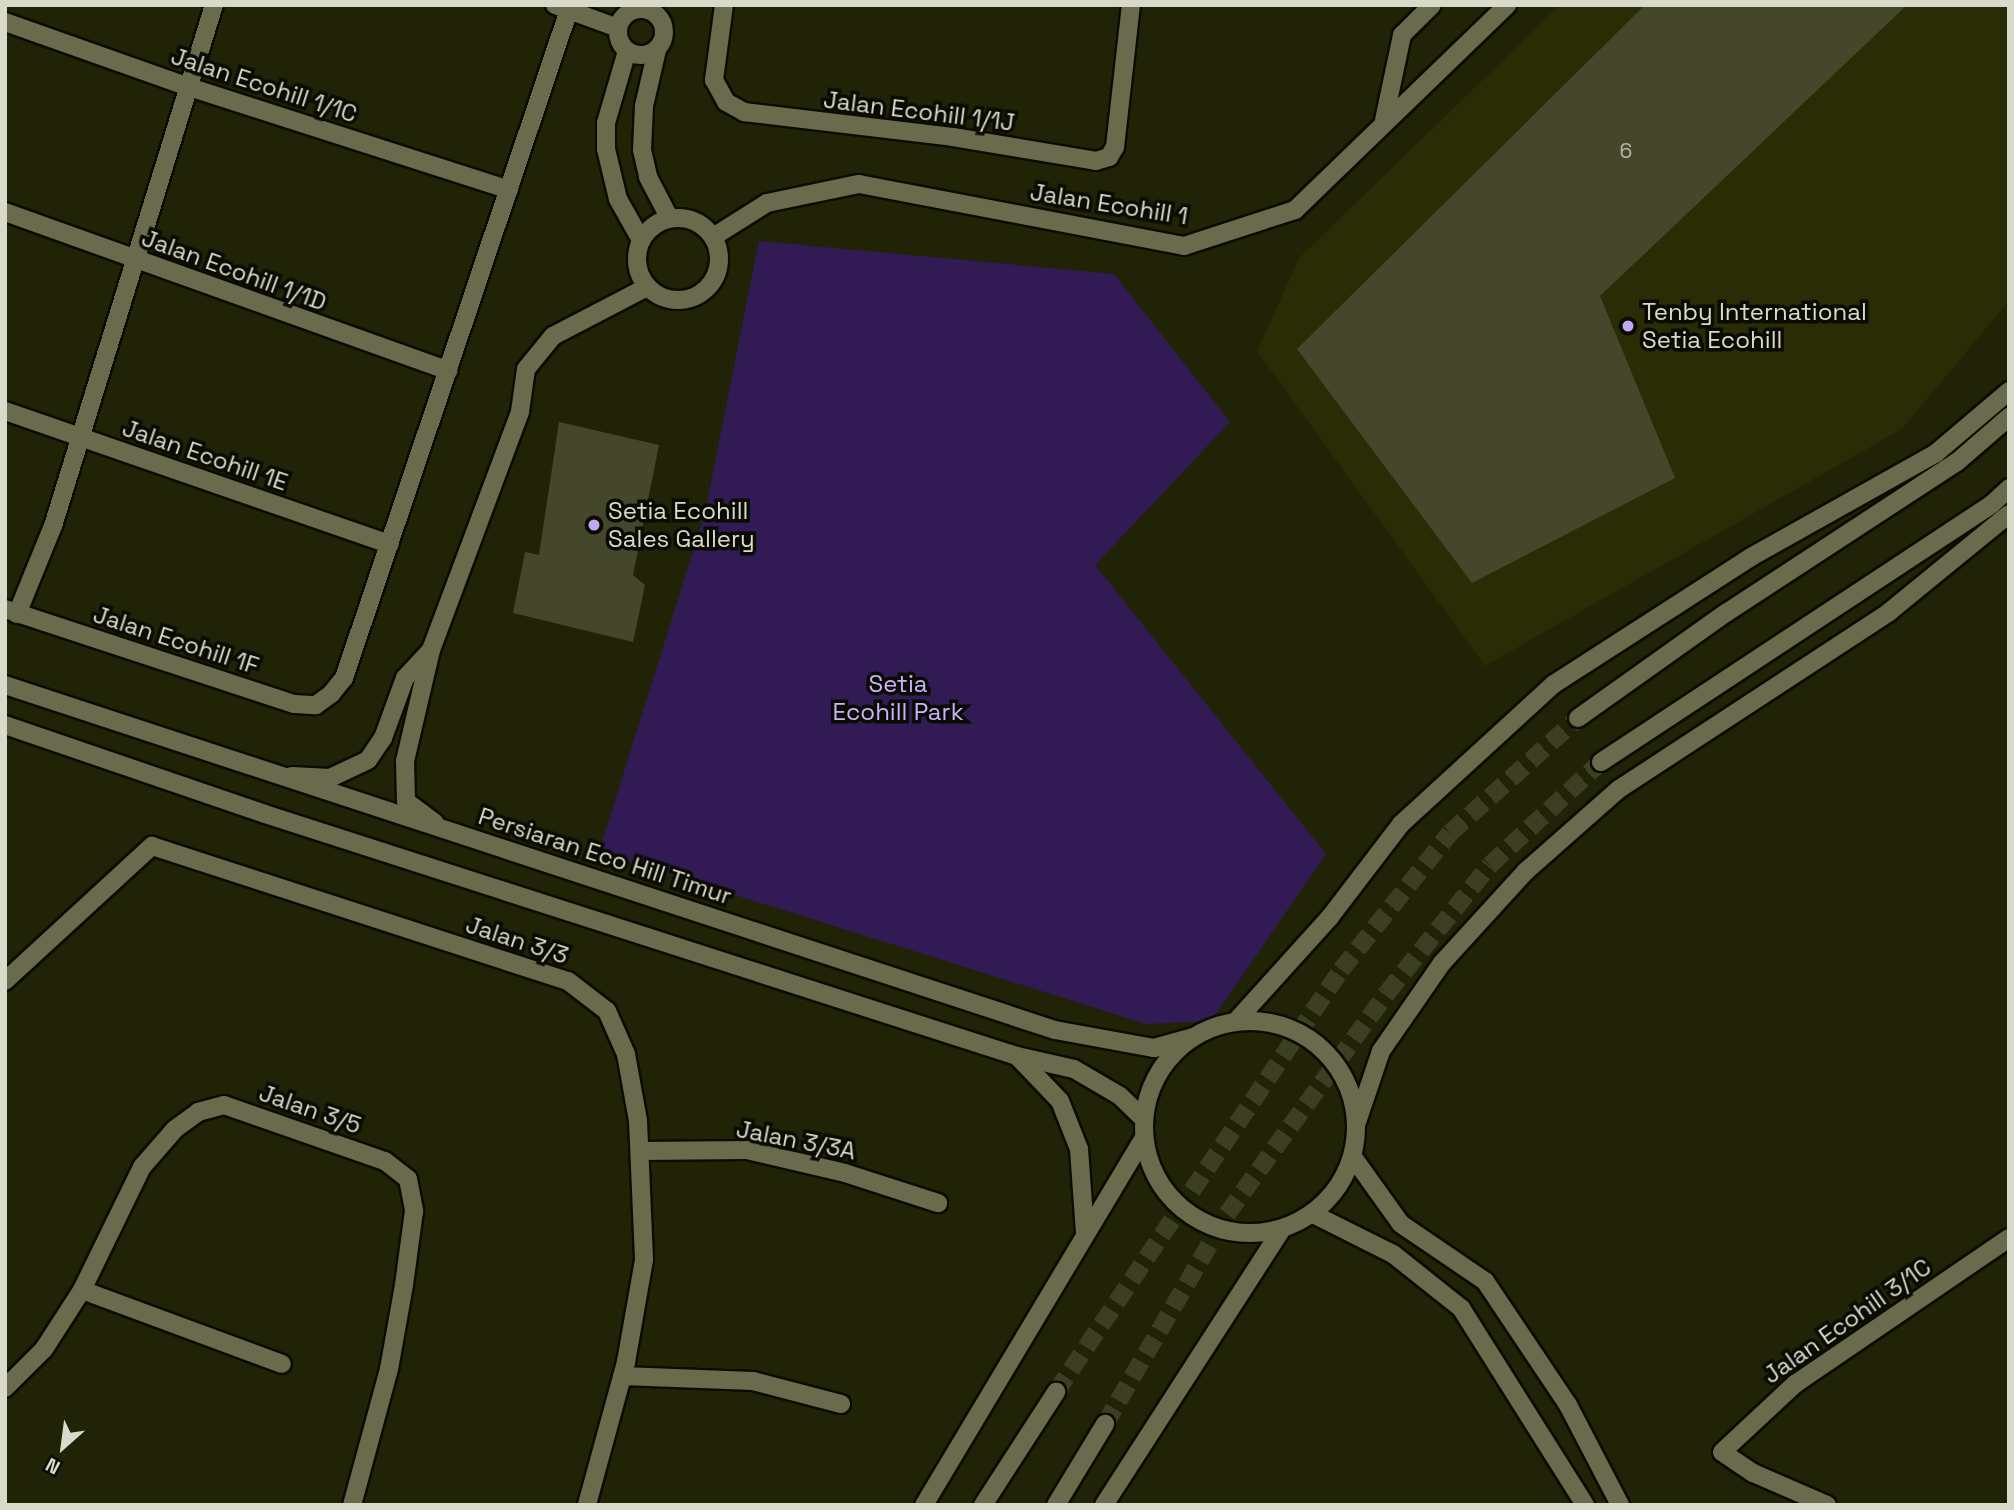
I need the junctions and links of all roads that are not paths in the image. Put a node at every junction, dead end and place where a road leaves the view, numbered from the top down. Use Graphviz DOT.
graph roads {
  1 [pos="214,5"];
  2 [pos="724,5"];
  3 [pos="1130,5"];
  4 [pos="1432,5"];
  5 [pos="1507,5"];
  6 [pos="562,8"];
  7 [pos="631,8"];
  8 [pos="656,10"];
  9 [pos="5,22"];
  10 [pos="618,28"];
  11 [pos="657,50"];
  12 [pos="627,51"];
  13 [pos="189,87"];
  14 [pos="1384,121"];
  15 [pos="509,190"];
  16 [pos="5,212"];
  17 [pos="670,219"];
  18 [pos="713,237"];
  19 [pos="641,240"];
  20 [pos="135,261"];
  21 [pos="647,286"];
  22 [pos="448,371"];
  23 [pos="2009,391"];
  24 [pos="5,411"];
  25 [pos="2009,417"];
  26 [pos="80,438"];
  27 [pos="2009,488"];
  28 [pos="2009,514"];
  29 [pos="390,544"];
  30 [pos="11,612"];
  31 [pos="431,650"];
  32 [pos="5,685"];
  33 [pos="1578,718"];
  34 [pos="5,725"];
  35 [pos="1601,762"];
  36 [pos="278,776"];
  37 [pos="447,830"];
  38 [pos="5,981"];
  39 [pos="1237,1020"];
  40 [pos="1193,1037"];
  41 [pos="1017,1056"];
  42 [pos="1144,1119"];
  43 [pos="1357,1122"];
  44 [pos="1144,1138"];
  45 [pos="641,1151"];
  46 [pos="1353,1157"];
  47 [pos="938,1203"];
  48 [pos="1313,1214"];
  49 [pos="1282,1229"];
  50 [pos="1085,1233"];
  51 [pos="2009,1238"];
  52 [pos="82,1290"];
  53 [pos="282,1364"];
  54 [pos="622,1376"];
  55 [pos="5,1388"];
  56 [pos="1056,1392"];
  57 [pos="841,1404"];
  58 [pos="1105,1424"];
  59 [pos="352,1505"];
  60 [pos="587,1505"];
  61 [pos="924,1505"];
  62 [pos="983,1505"];
  63 [pos="1056,1505"];
  64 [pos="1104,1505"];
  65 [pos="1585,1505"];
  66 [pos="1620,1505"];
  67 [pos="1827,1505"];
  1 -- 13 [label="street"];
  2 -- 3 [label="street, Jalan Ecohill 1/1J"];
  4 -- 14 [label="street"];
  5 -- 14 [label="street, Jalan Ecohill 1"];
  6 -- 10 [label="street"];
  6 -- 15 [label="street"];
  7 -- 8 [label="street"];
  7 -- 10 [label="street"];
  8 -- 11 [label="street"];
  9 -- 13 [label="street, Jalan Ecohill 1/1C"];
  10 -- 12 [label="street"];
  11 -- 12 [label="street"];
  11 -- 17 [label="street"];
  12 -- 19 [label="street"];
  13 -- 15 [label="street, Jalan Ecohill 1/1C"];
  13 -- 20 [label="street"];
  14 -- 18 [label="street, Jalan Ecohill 1"];
  15 -- 22 [label="street"];
  16 -- 20 [label="street, Jalan Ecohill 1/1D"];
  17 -- 18 [label="street"];
  17 -- 19 [label="street"];
  18 -- 21 [label="street"];
  19 -- 21 [label="street"];
  20 -- 22 [label="street, Jalan Ecohill 1/1D"];
  20 -- 26 [label="street"];
  21 -- 31 [label="street"];
  22 -- 29 [label="street"];
  23 -- 39 [label="street"];
  24 -- 26 [label="street, Jalan Ecohill 1E"];
  25 -- 33 [label="street"];
  26 -- 29 [label="street, Jalan Ecohill 1E"];
  26 -- 30 [label="street"];
  27 -- 35 [label="street"];
  28 -- 43 [label="street"];
  29 -- 30 [label="street, Jalan Ecohill 1F"];
  31 -- 36 [label="street"];
  31 -- 37 [label="street"];
  32 -- 36 [label="street, Persiaran Eco Hill Timur"];
  34 -- 41 [label="street"];
  36 -- 37 [label="street, Persiaran Eco Hill Timur"];
  37 -- 40 [label="street, Persiaran Eco Hill Timur"];
  38 -- 45 [label="street, Jalan 3/3"];
  39 -- 40 [label="street"];
  39 -- 43 [label="street"];
  40 -- 42 [label="street"];
  41 -- 42 [label="street"];
  41 -- 50 [label="street"];
  42 -- 44 [label="street"];
  43 -- 46 [label="street"];
  44 -- 49 [label="street"];
  44 -- 50 [label="street"];
  45 -- 47 [label="street, Jalan 3/3A"];
  45 -- 54 [label="street, Jalan 3/3"];
  46 -- 48 [label="street"];
  46 -- 66 [label="street"];
  48 -- 49 [label="street"];
  48 -- 65 [label="street"];
  49 -- 64 [label="street"];
  50 -- 61 [label="street"];
  51 -- 67 [label="street, Jalan Ecohill 3/1C"];
  52 -- 53 [label="street"];
  52 -- 55 [label="street, Jalan 3/5"];
  52 -- 59 [label="street, Jalan 3/5"];
  54 -- 57 [label="street"];
  54 -- 60 [label="street, Jalan 3/3"];
  56 -- 62 [label="street"];
  58 -- 63 [label="street"];
}
